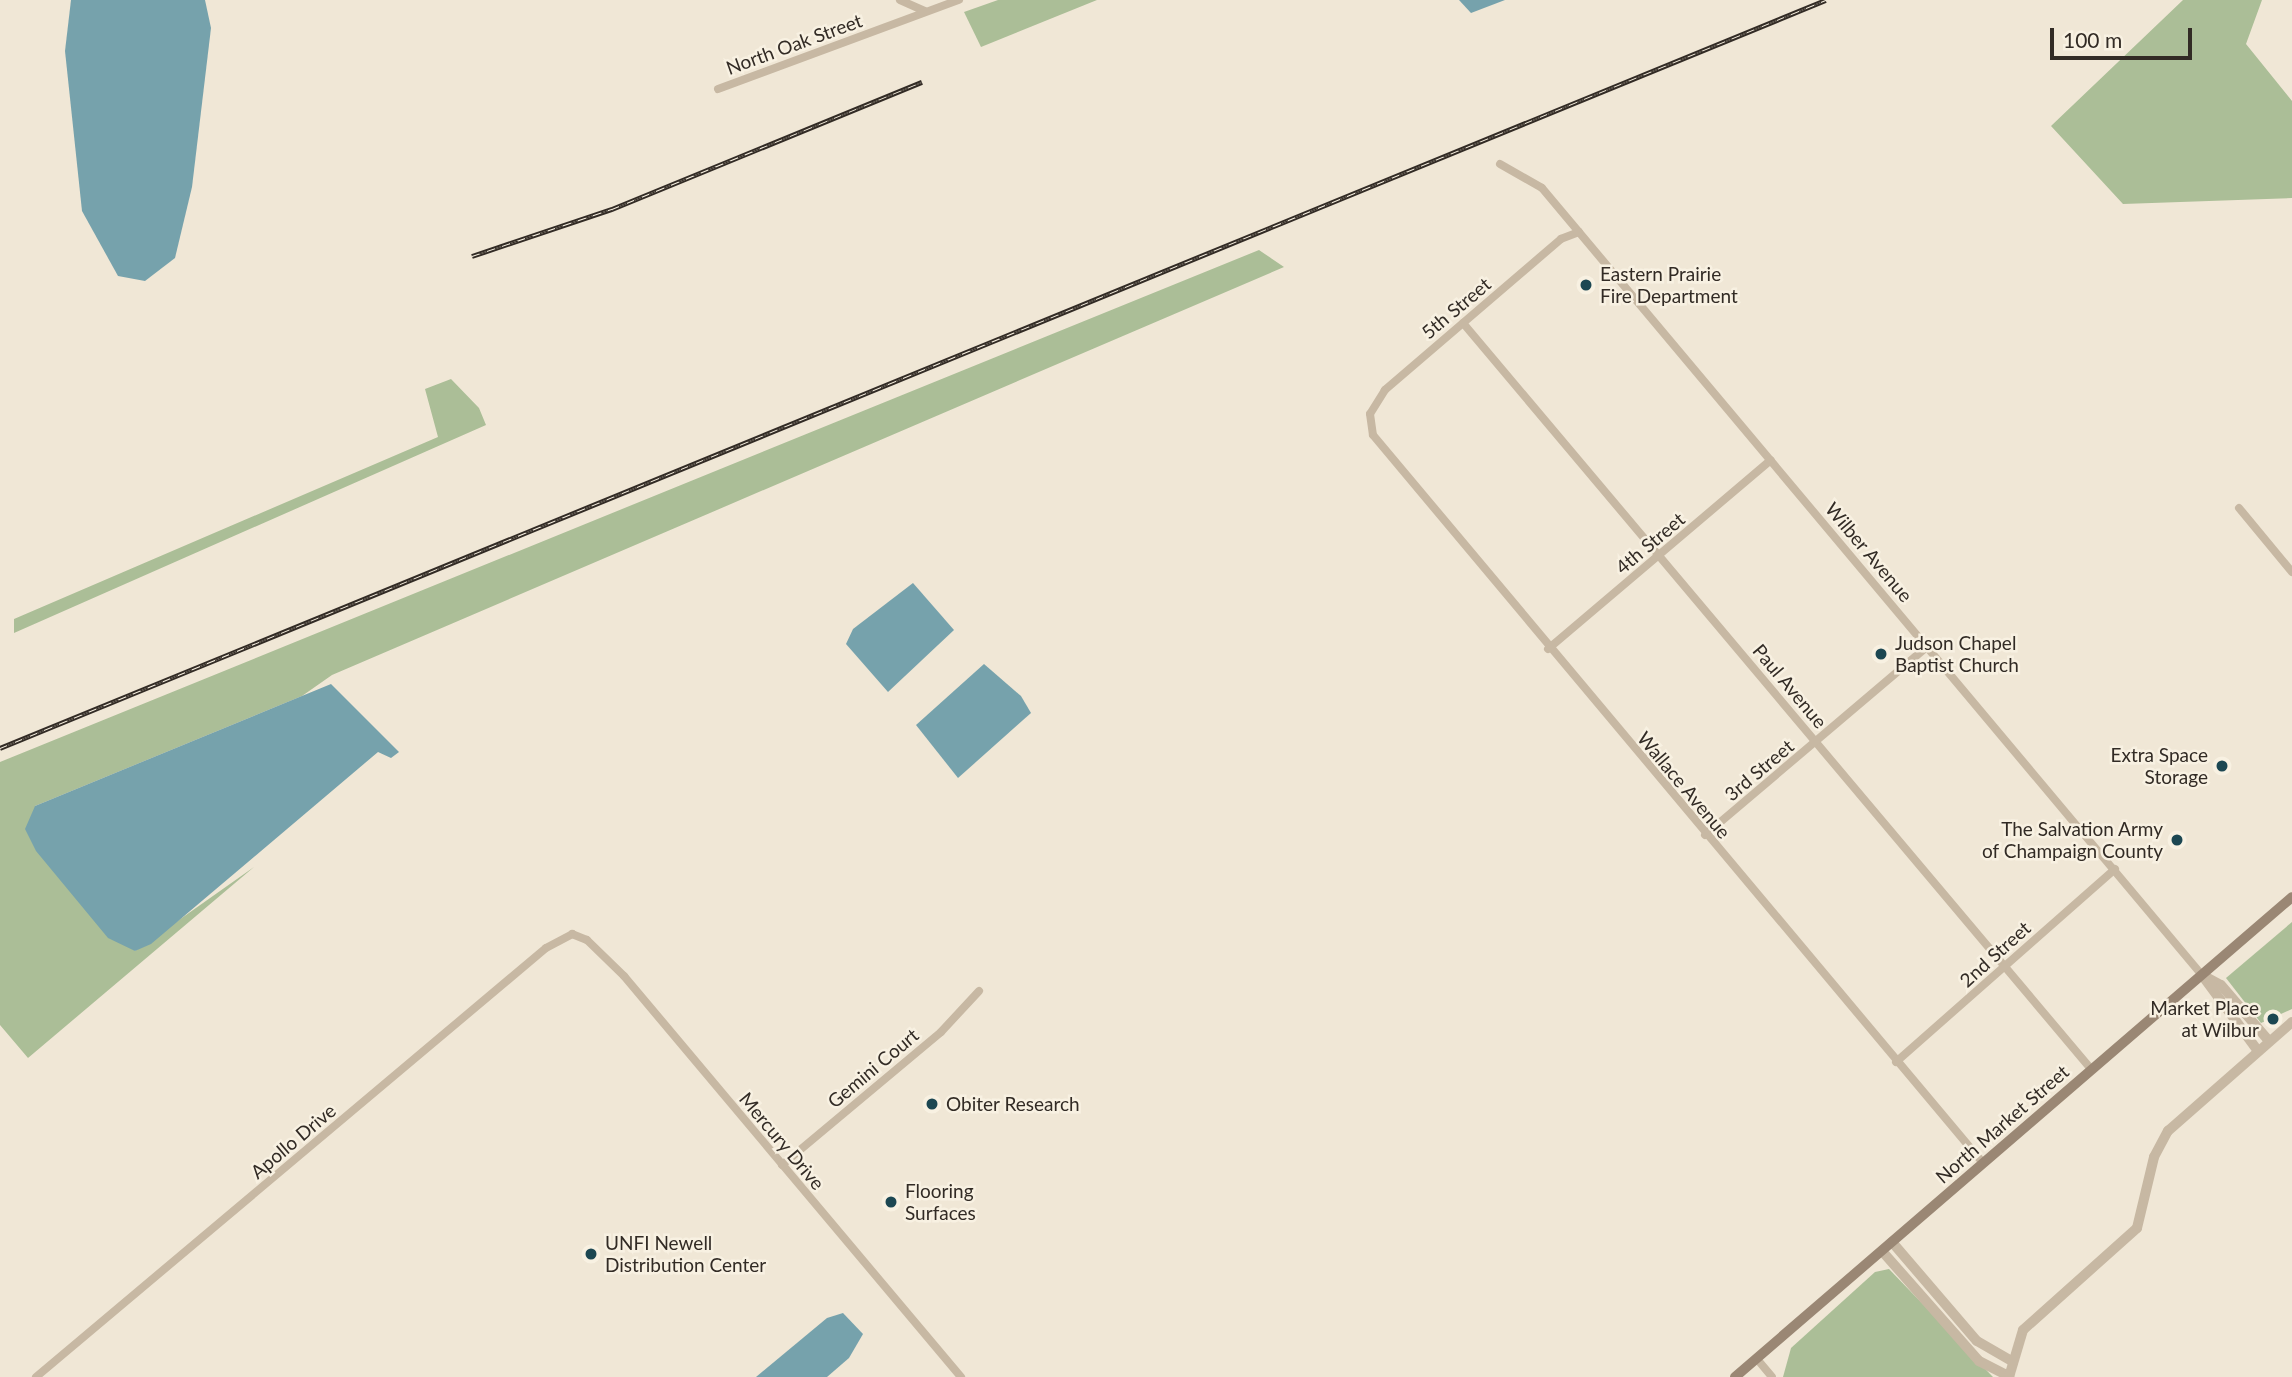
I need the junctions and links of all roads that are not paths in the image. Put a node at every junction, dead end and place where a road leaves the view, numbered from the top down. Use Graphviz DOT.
graph roads {
  1 [pos="900,0"];
  2 [pos="959,0"];
  3 [pos="925,11"];
  4 [pos="718,89"];
  5 [pos="1500,164"];
  6 [pos="1579,232"];
  7 [pos="1463,323"];
  8 [pos="1370,421"];
  9 [pos="1771,460"];
  10 [pos="2239,508"];
  11 [pos="1661,555"];
  12 [pos="2292,572"];
  13 [pos="1928,646"];
  14 [pos="1548,649"];
  15 [pos="1816,742"];
  16 [pos="1705,835"];
  17 [pos="2115,869"];
  18 [pos="2292,897"];
  19 [pos="572,934"];
  20 [pos="2004,968"];
  21 [pos="2202,975"];
  22 [pos="979,991"];
  23 [pos="2292,1022"];
  24 [pos="2269,1041"];
  25 [pos="2258,1051"];
  26 [pos="1896,1062"];
  27 [pos="2091,1069"];
  28 [pos="1983,1163"];
  29 [pos="782,1166"];
  30 [pos="1892,1242"];
  31 [pos="1882,1251"];
  32 [pos="1757,1359"];
  33 [pos="2010,1360"];
  34 [pos="2009,1376"];
  35 [pos="36,1377"];
  36 [pos="961,1377"];
  37 [pos="1735,1377"];
  38 [pos="1772,1377"];
  1 -- 3 [label="street"];
  2 -- 3 [label="street, North Oak Street"];
  3 -- 4 [label="street, North Oak Street"];
  5 -- 6 [label="street, Wilber Avenue"];
  6 -- 7 [label="street, 5th Street"];
  6 -- 9 [label="street, Wilber Avenue"];
  7 -- 8 [label="street, 5th Street"];
  7 -- 11 [label="street, Paul Avenue"];
  8 -- 14 [label="street, Wallace Avenue"];
  9 -- 11 [label="street, 4th Street"];
  9 -- 13 [label="street, Wilber Avenue"];
  10 -- 12 [label="street"];
  11 -- 14 [label="street, 4th Street"];
  11 -- 15 [label="street, Paul Avenue"];
  13 -- 15 [label="street, 3rd Street"];
  13 -- 17 [label="street, Wilber Avenue"];
  14 -- 16 [label="street, Wallace Avenue"];
  15 -- 16 [label="street, 3rd Street"];
  15 -- 20 [label="street, Paul Avenue"];
  16 -- 26 [label="street, Wallace Avenue"];
  17 -- 20 [label="street, 2nd Street"];
  17 -- 21 [label="street, Wilber Avenue"];
  18 -- 21 [label="main road, North Market Street"];
  19 -- 29 [label="street, Mercury Drive"];
  19 -- 35 [label="street, Apollo Drive"];
  20 -- 26 [label="street, 2nd Street"];
  20 -- 27 [label="street, Paul Avenue"];
  21 -- 24 [label="street"];
  21 -- 25 [label="street"];
  21 -- 27 [label="main road, North Market Street"];
  22 -- 29 [label="street, Gemini Court"];
  23 -- 24 [label="street"];
  24 -- 25 [label="street"];
  25 -- 33 [label="street"];
  26 -- 28 [label="street, Wallace Avenue"];
  27 -- 28 [label="main road, North Market Street"];
  28 -- 30 [label="main road, North Market Street"];
  29 -- 36 [label="street, Mercury Drive"];
  30 -- 31 [label="main road, North Market Street"];
  30 -- 33 [label="street"];
  31 -- 32 [label="main road, North Market Street"];
  31 -- 34 [label="street"];
  32 -- 37 [label="main road, North Market Street"];
  32 -- 38 [label="street"];
  33 -- 34 [label="street"];
}
